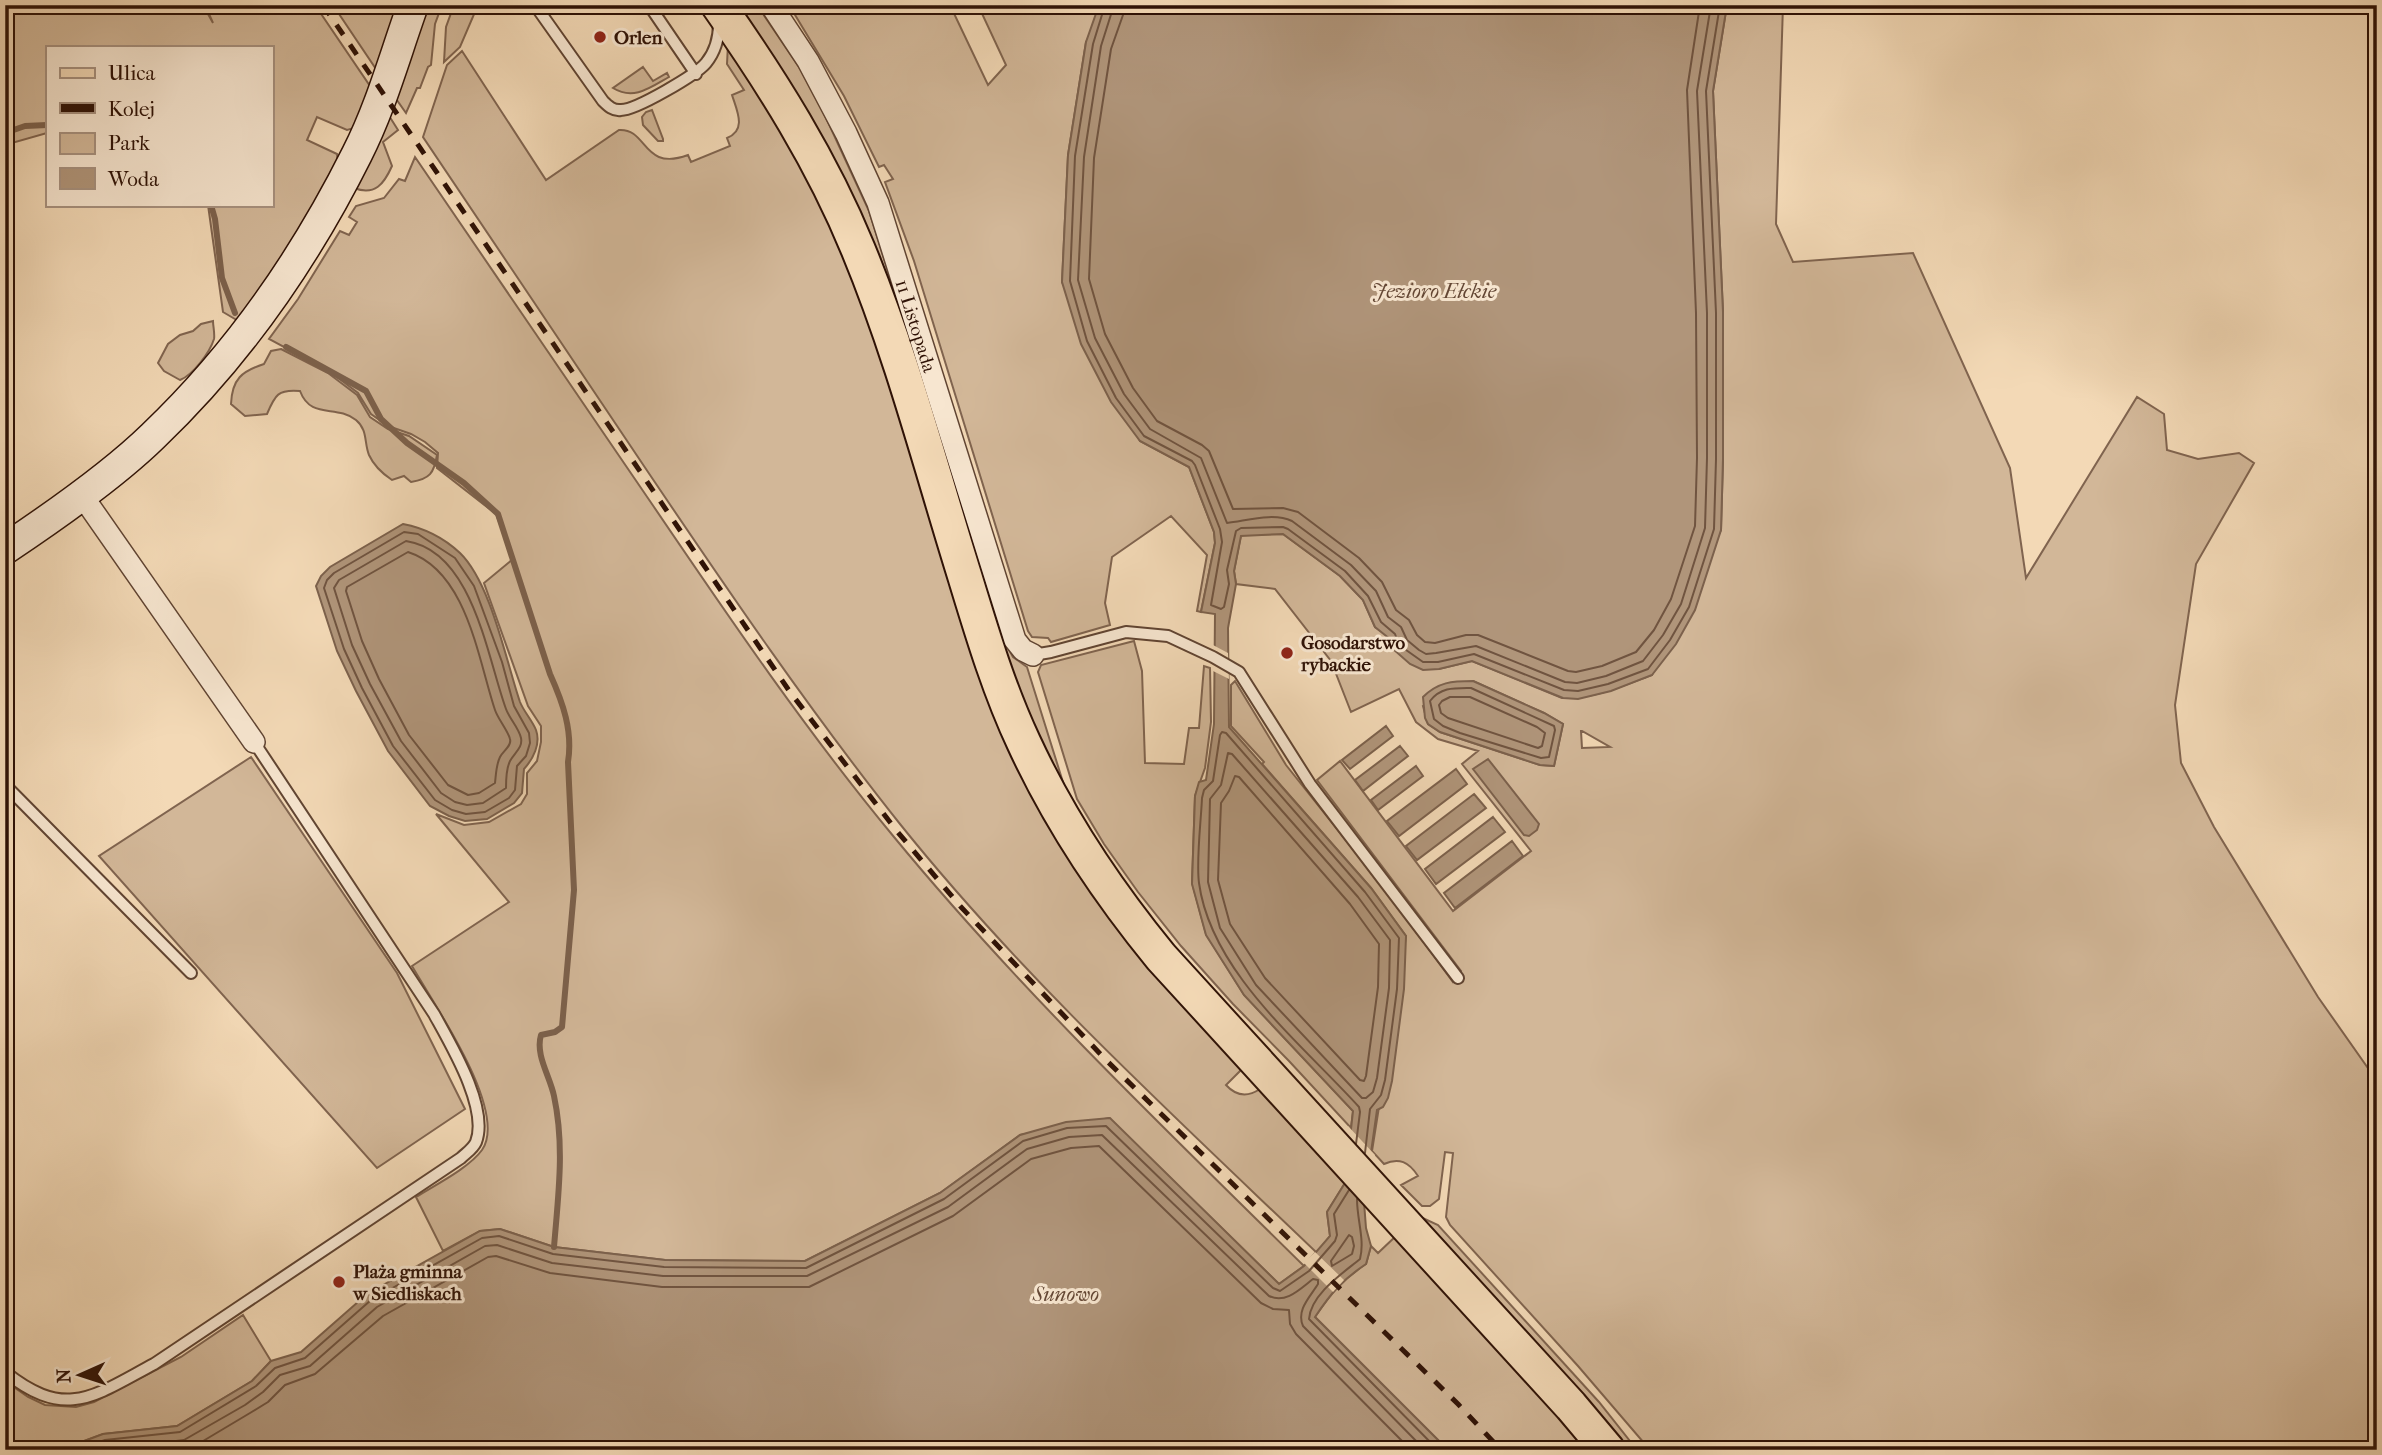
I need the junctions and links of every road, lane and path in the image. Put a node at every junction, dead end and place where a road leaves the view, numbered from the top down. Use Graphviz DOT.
graph roads {
  1 [pos="412,5"];
  2 [pos="536,5"];
  3 [pos="649,5"];
  4 [pos="771,5"];
  5 [pos="719,6"];
  6 [pos="696,74"];
  7 [pos="81,494"];
  8 [pos="5,549"];
  9 [pos="1033,655"];
  10 [pos="254,742"];
  11 [pos="5,785"];
  12 [pos="191,973"];
  13 [pos="1458,978"];
  14 [pos="5,1372"];
  15 [pos="1608,1450"];
  1 -- 7 [label="main road"];
  2 -- 6 [label="lane"];
  3 -- 6 [label="lane"];
  4 -- 9 [label="street, 11 Listopada"];
  5 -- 6 [label="lane"];
  5 -- 15 [label="main road"];
  7 -- 8 [label="main road"];
  7 -- 10 [label="street"];
  9 -- 13 [label="lane"];
  10 -- 14 [label="lane"];
  11 -- 12 [label="lane"];
}
